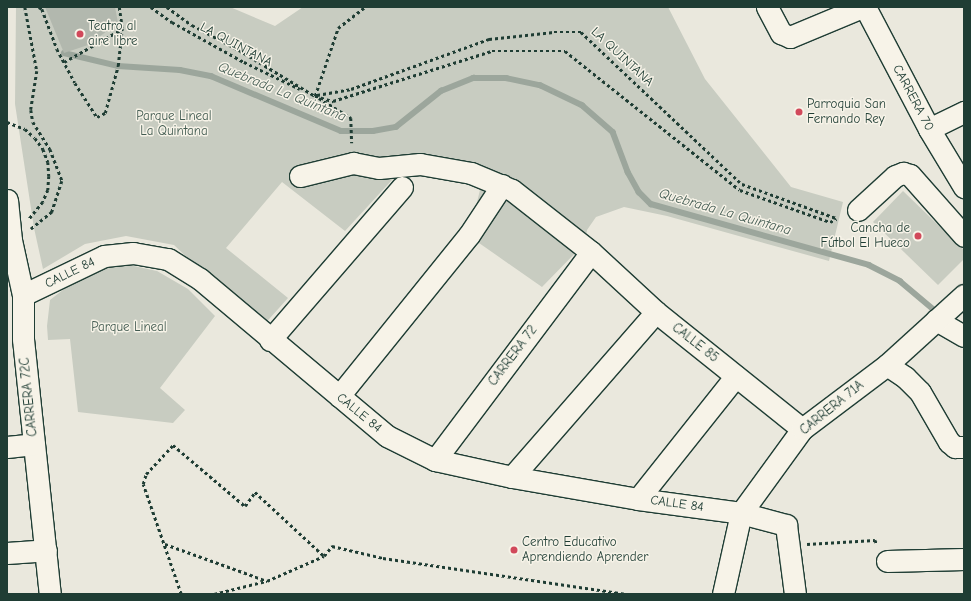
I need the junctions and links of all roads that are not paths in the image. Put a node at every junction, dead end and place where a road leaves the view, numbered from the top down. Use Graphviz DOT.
graph roads {
  1 [pos="767,7"];
  2 [pos="864,7"];
  3 [pos="964,112"];
  4 [pos="929,129"];
  5 [pos="300,176"];
  6 [pos="502,185"];
  7 [pos="964,186"];
  8 [pos="402,187"];
  9 [pos="7,200"];
  10 [pos="858,210"];
  11 [pos="964,236"];
  12 [pos="591,252"];
  13 [pos="23,295"];
  14 [pos="964,295"];
  15 [pos="656,312"];
  16 [pos="936,320"];
  17 [pos="964,336"];
  18 [pos="15,340"];
  19 [pos="270,340"];
  20 [pos="887,365"];
  21 [pos="736,376"];
  22 [pos="339,396"];
  23 [pos="802,429"];
  24 [pos="34,444"];
  25 [pos="7,447"];
  26 [pos="964,448"];
  27 [pos="436,460"];
  28 [pos="512,477"];
  29 [pos="638,499"];
  30 [pos="741,513"];
  31 [pos="46,550"];
  32 [pos="7,553"];
  33 [pos="964,559"];
  34 [pos="887,561"];
  35 [pos="50,594"];
  36 [pos="723,594"];
  37 [pos="795,594"];
  1 -- 2 [label="street"];
  2 -- 4 [label="street, CARRERA 70"];
  3 -- 4 [label="street"];
  4 -- 7 [label="street, CARRERA 70"];
  5 -- 6 [label="street, CALLE 85"];
  6 -- 12 [label="street, CALLE 85"];
  6 -- 22 [label="street"];
  8 -- 19 [label="street"];
  9 -- 13 [label="street, CARRERA 72C"];
  10 -- 11 [label="street"];
  12 -- 15 [label="street, CALLE 85"];
  12 -- 27 [label="street, CARRERA 72"];
  13 -- 18 [label="street, CARRERA 72C"];
  13 -- 19 [label="street, CALLE 84"];
  14 -- 16 [label="street, CARRERA 71A"];
  15 -- 21 [label="street, CALLE 85"];
  15 -- 28 [label="street"];
  16 -- 17 [label="street"];
  16 -- 20 [label="street, CARRERA 71A"];
  18 -- 24 [label="street, CARRERA 72C"];
  19 -- 22 [label="street, CALLE 84"];
  20 -- 23 [label="street, CARRERA 71A"];
  20 -- 26 [label="street"];
  21 -- 23 [label="street, CALLE 85"];
  21 -- 29 [label="street"];
  22 -- 27 [label="street, CALLE 84"];
  23 -- 30 [label="street, CARRERA 71A"];
  24 -- 25 [label="street"];
  24 -- 31 [label="street, CARRERA 72C"];
  27 -- 28 [label="street, CALLE 84"];
  28 -- 29 [label="street, CALLE 84"];
  29 -- 30 [label="street, CALLE 84"];
  30 -- 36 [label="street, CARRERA 71A"];
  30 -- 37 [label="street"];
  31 -- 32 [label="street"];
  31 -- 35 [label="street, CARRERA 72C"];
  33 -- 34 [label="street"];
}
